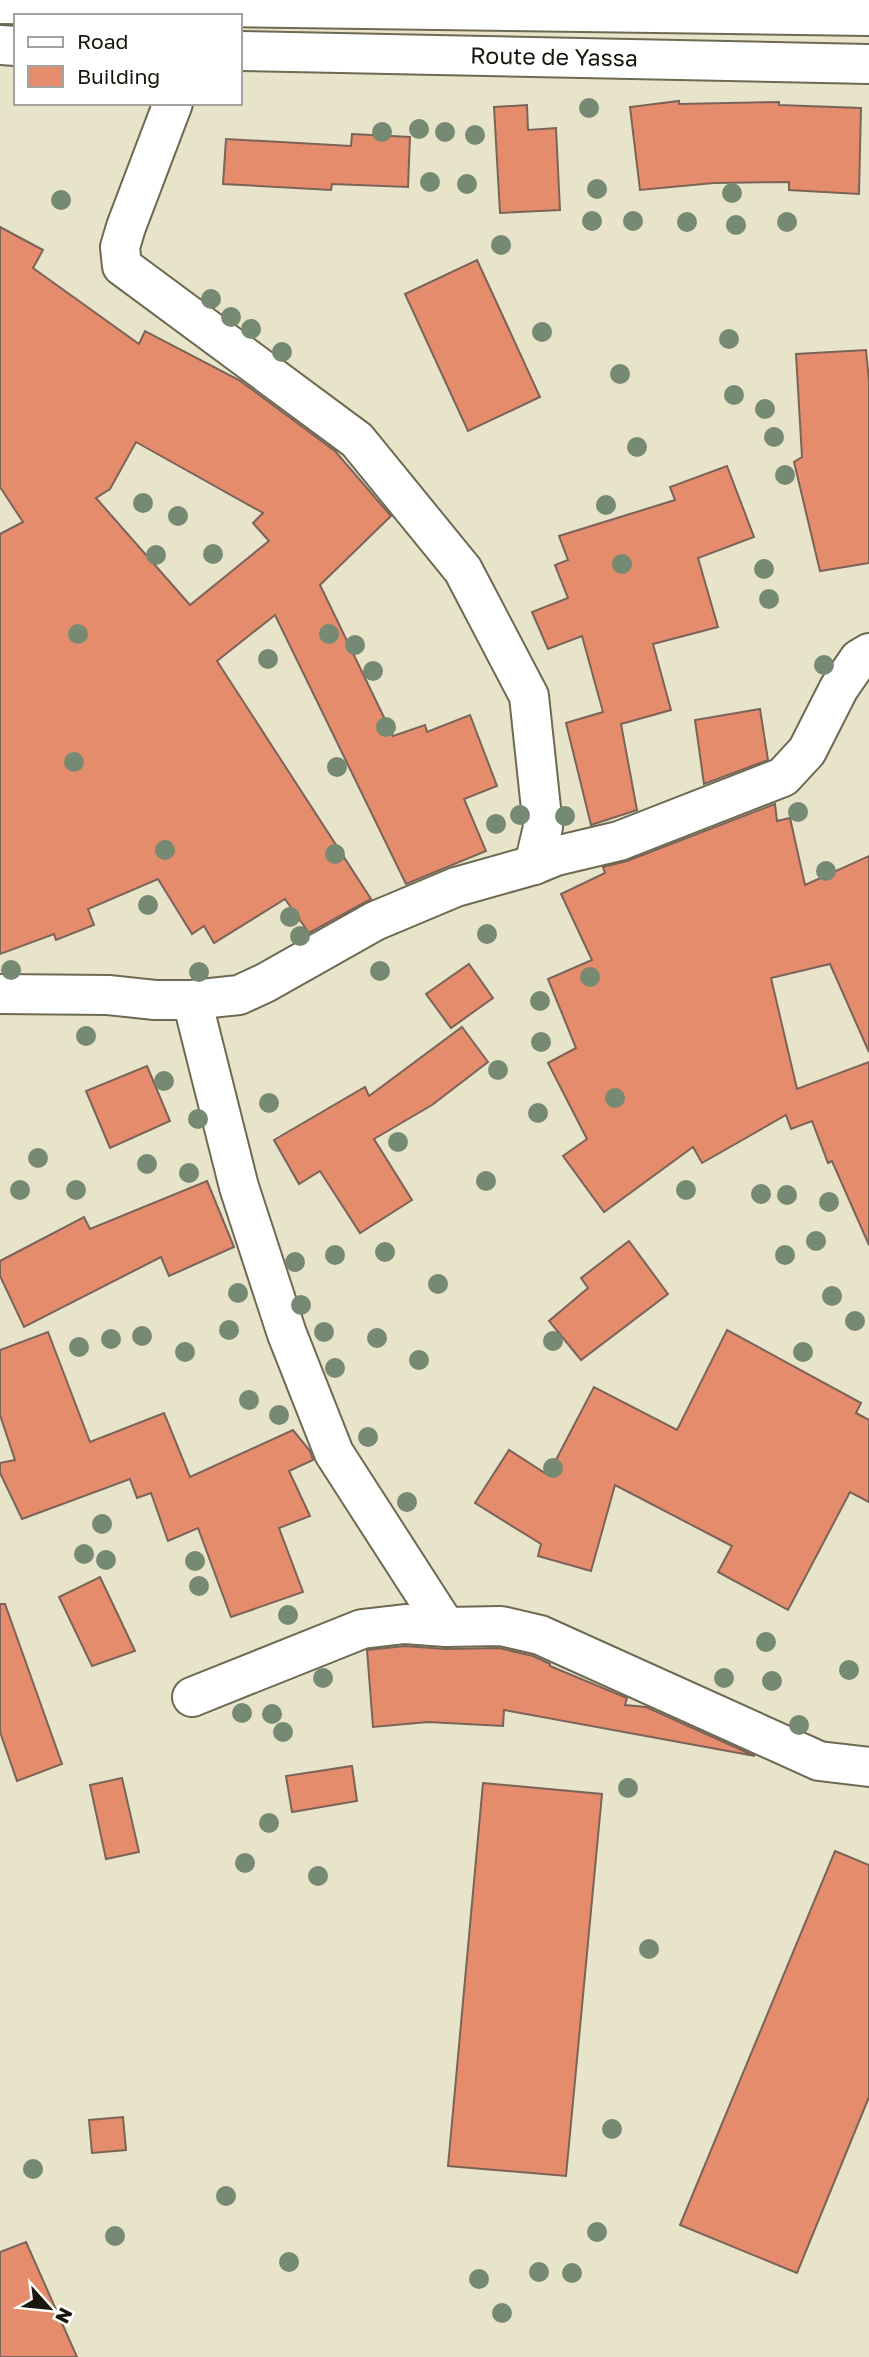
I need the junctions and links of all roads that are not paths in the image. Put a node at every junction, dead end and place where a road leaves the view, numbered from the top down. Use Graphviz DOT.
graph roads {
  1 [pos="0,4"];
  2 [pos="869,16"];
  3 [pos="242,51"];
  4 [pos="869,64"];
  5 [pos="172,105"];
  6 [pos="869,653"];
  7 [pos="534,865"];
  8 [pos="0,994"];
  9 [pos="192,1000"];
  10 [pos="446,1627"];
  11 [pos="191,1697"];
  12 [pos="869,1767"];
  1 -- 2 [label="street, Route de Yassa"];
  3 -- 4 [label="street, Route de Yassa"];
  5 -- 7 [label="street"];
  6 -- 7 [label="street"];
  7 -- 9 [label="street"];
  8 -- 9 [label="street"];
  9 -- 10 [label="street"];
  10 -- 11 [label="street"];
  10 -- 12 [label="street"];
}
